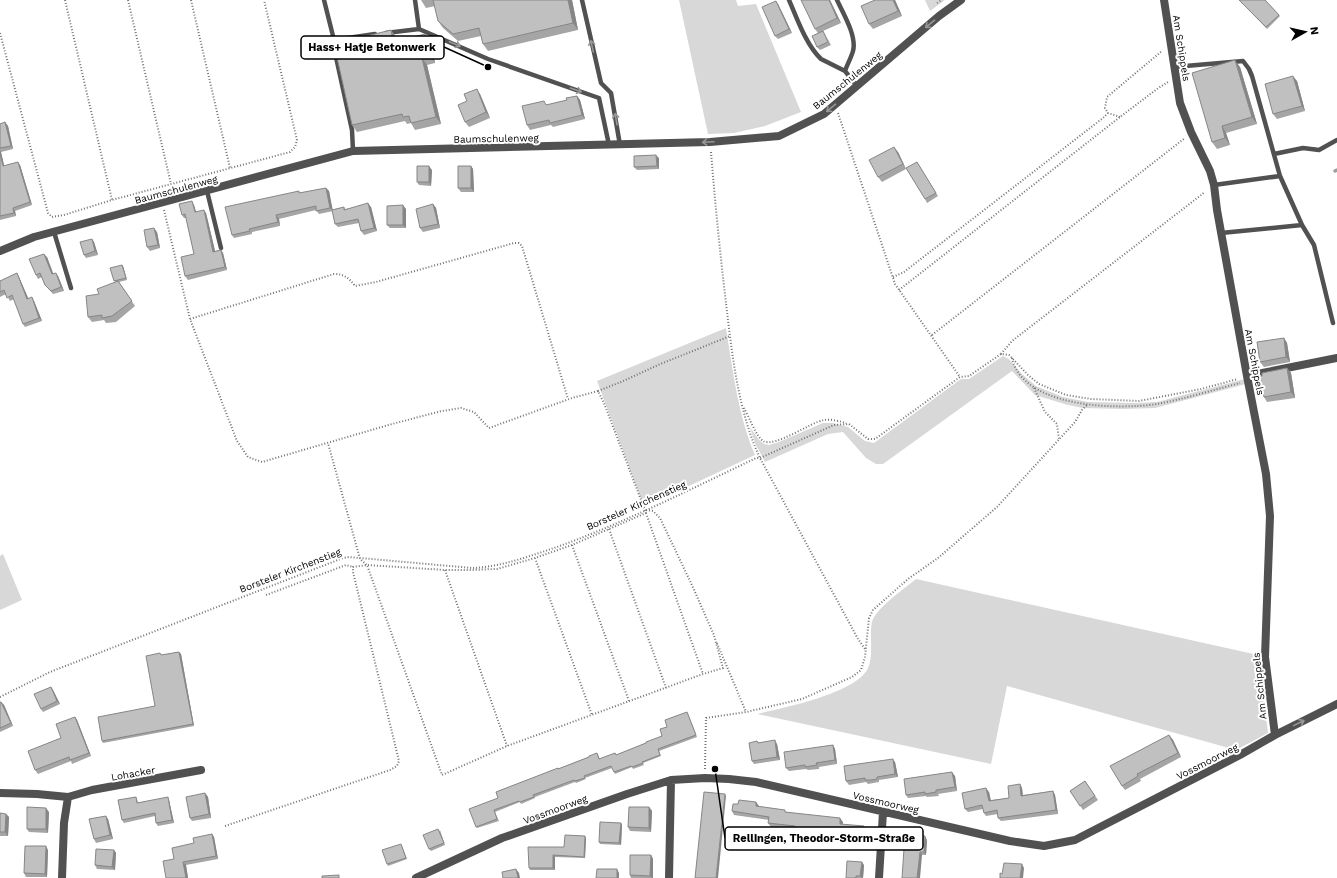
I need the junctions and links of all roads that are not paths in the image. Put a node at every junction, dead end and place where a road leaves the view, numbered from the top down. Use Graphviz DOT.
graph roads {
  1 [pos="324,0"];
  2 [pos="415,0"];
  3 [pos="582,0"];
  4 [pos="788,0"];
  5 [pos="837,0"];
  6 [pos="961,0"];
  7 [pos="1164,0"];
  8 [pos="419,29"];
  9 [pos="334,40"];
  10 [pos="1174,67"];
  11 [pos="845,71"];
  12 [pos="857,86"];
  13 [pos="1337,140"];
  14 [pos="620,144"];
  15 [pos="609,145"];
  16 [pos="353,151"];
  17 [pos="1274,154"];
  18 [pos="1280,176"];
  19 [pos="1214,185"];
  20 [pos="208,191"];
  21 [pos="1302,225"];
  22 [pos="54,232"];
  23 [pos="1221,233"];
  24 [pos="221,248"];
  25 [pos="0,252"];
  26 [pos="71,288"];
  27 [pos="1333,322"];
  28 [pos="1337,358"];
  29 [pos="1248,379"];
  30 [pos="1337,704"];
  31 [pos="1275,735"];
  32 [pos="201,770"];
  33 [pos="671,780"];
  34 [pos="0,793"];
  35 [pos="68,797"];
  36 [pos="883,812"];
  37 [pos="62,878"];
  38 [pos="416,878"];
  39 [pos="669,878"];
  40 [pos="879,878"];
  1 -- 9 [label="lane"];
  2 -- 8 [label="lane"];
  14 -- 3 [label="lane, one-way"];
  4 -- 11 [label="lane"];
  5 -- 11 [label="lane"];
  6 -- 12 [label="street, Baumschulenweg, one-way"];
  7 -- 10 [label="street, Am Schippels"];
  8 -- 9 [label="lane"];
  8 -- 15 [label="lane, one-way"];
  9 -- 16 [label="lane"];
  10 -- 17 [label="lane"];
  10 -- 19 [label="street, Am Schippels"];
  11 -- 12 [label="lane"];
  12 -- 14 [label="street, Baumschulenweg, one-way"];
  13 -- 17 [label="lane"];
  14 -- 15 [label="street, Baumschulenweg"];
  15 -- 16 [label="street, Baumschulenweg"];
  16 -- 20 [label="street, Baumschulenweg"];
  17 -- 18 [label="lane"];
  18 -- 19 [label="lane"];
  18 -- 21 [label="lane"];
  19 -- 23 [label="street, Am Schippels"];
  20 -- 22 [label="street, Baumschulenweg"];
  20 -- 24 [label="lane"];
  21 -- 23 [label="lane"];
  21 -- 27 [label="lane"];
  22 -- 25 [label="street, Baumschulenweg"];
  22 -- 26 [label="lane"];
  23 -- 29 [label="street, Am Schippels"];
  28 -- 29 [label="street"];
  29 -- 31 [label="street, Am Schippels"];
  31 -- 30 [label="street, Vossmoorweg, one-way"];
  31 -- 36 [label="street, Vossmoorweg"];
  32 -- 35 [label="street, Lohacker"];
  33 -- 36 [label="street, Vossmoorweg"];
  33 -- 38 [label="street, Vossmoorweg"];
  33 -- 39 [label="street"];
  34 -- 35 [label="street, Lohacker"];
  35 -- 37 [label="street"];
  36 -- 40 [label="street"];
}
